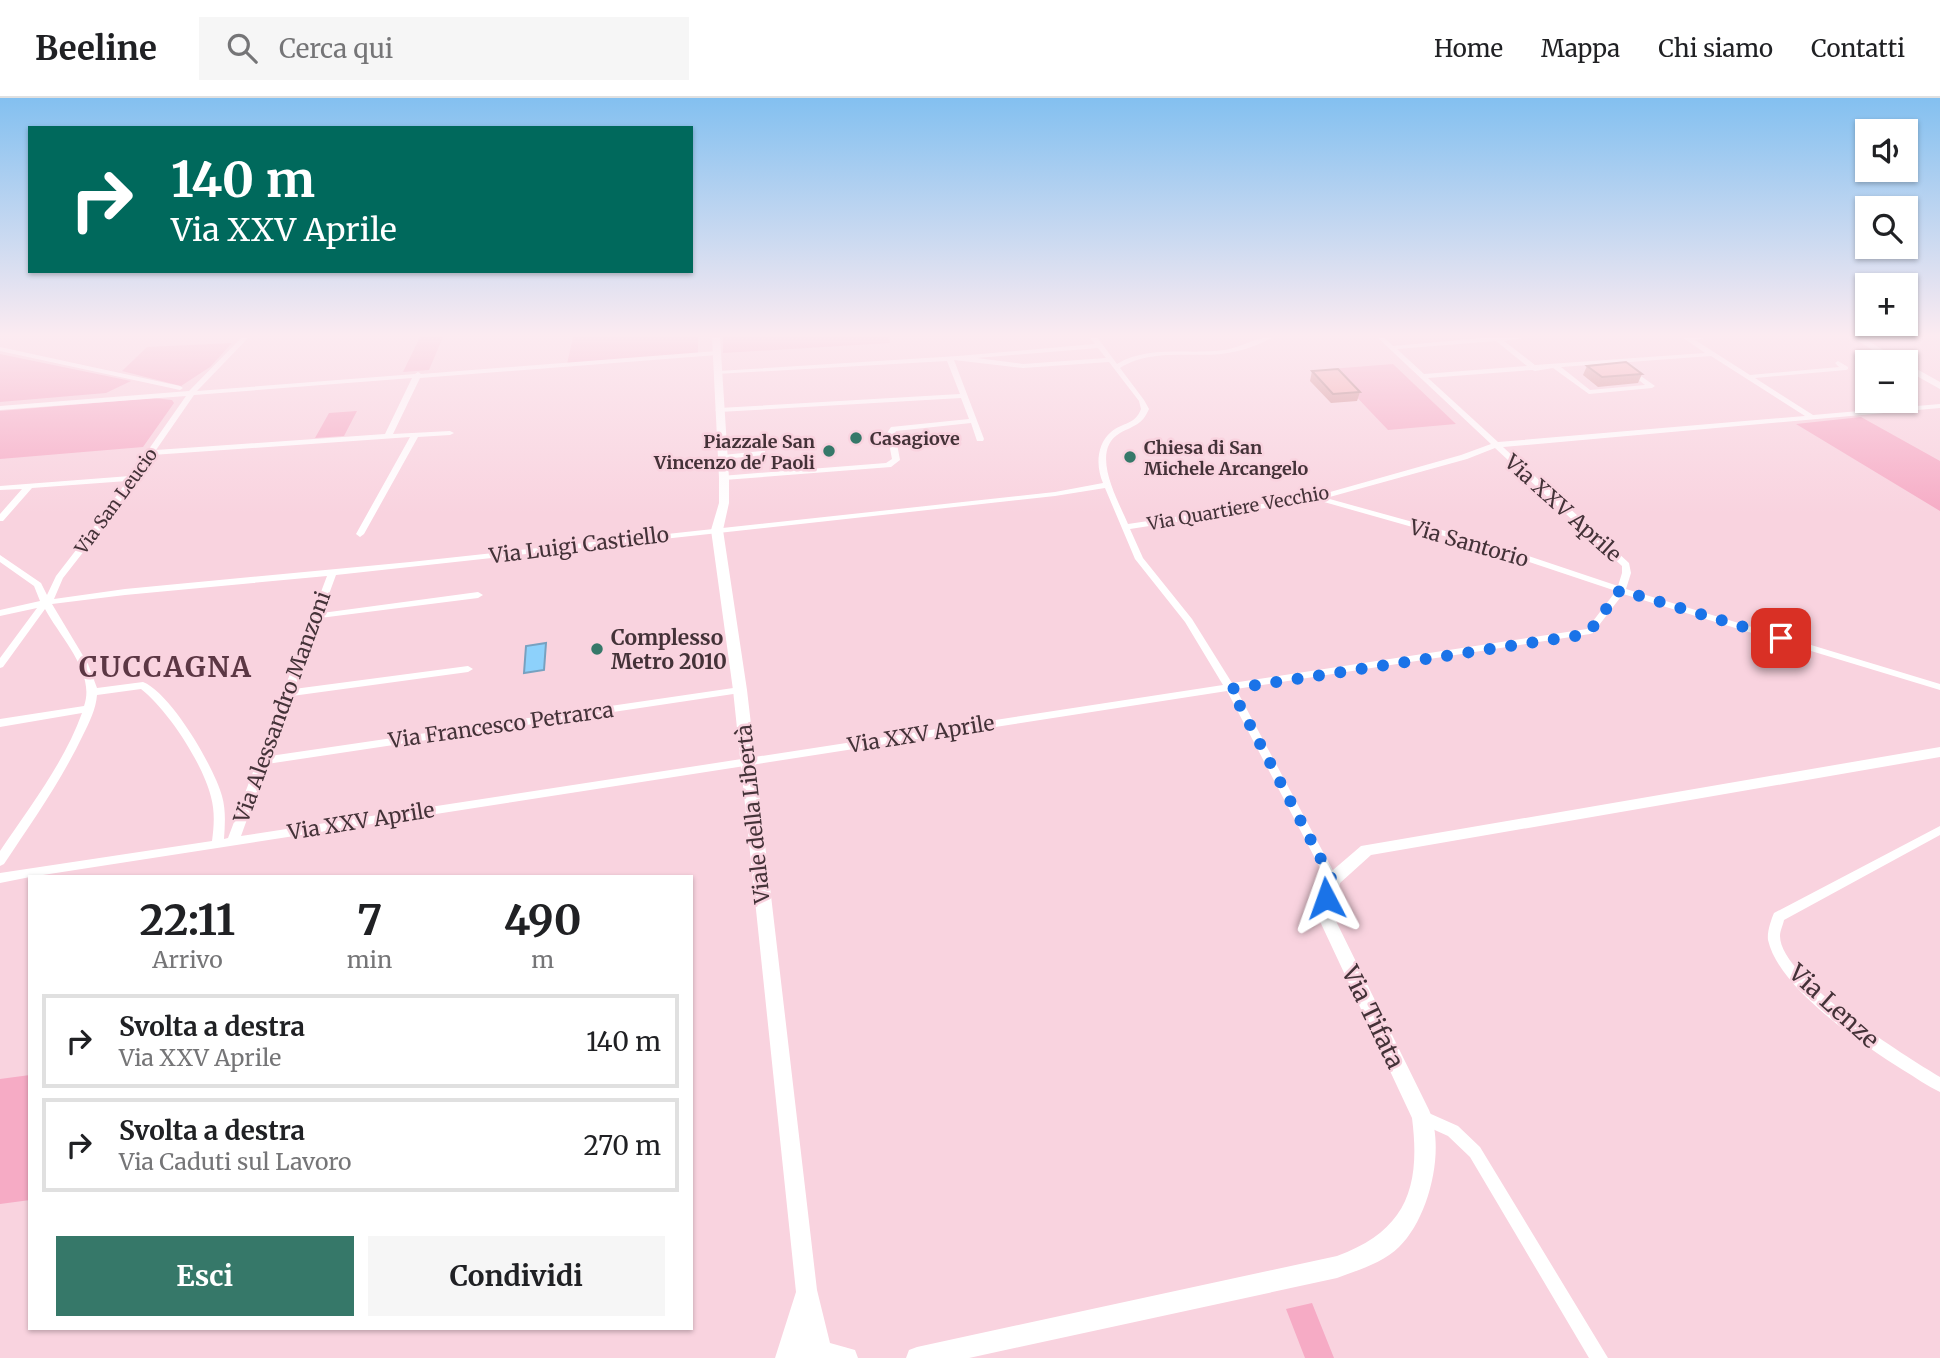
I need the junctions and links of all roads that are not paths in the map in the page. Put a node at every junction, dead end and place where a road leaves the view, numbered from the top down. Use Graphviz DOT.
graph roads {
  1 [pos="139,396"];
  2 [pos="190,396"];
  3 [pos="407,396"];
  4 [pos="719,396"];
  5 [pos="963,396"];
  6 [pos="1136,396"];
  7 [pos="1442,396"];
  8 [pos="1779,396"];
  9 [pos="1940,406"];
  10 [pos="0,408"];
  11 [pos="719,410"];
  12 [pos="1811,416"];
  13 [pos="973,421"];
  14 [pos="1469,421"];
  15 [pos="450,433"];
  16 [pos="415,435"];
  17 [pos="388,436"];
  18 [pos="980,439"];
  19 [pos="1495,445"];
  20 [pos="151,453"];
  21 [pos="762,453"];
  22 [pos="1472,454"];
  23 [pos="723,457"];
  24 [pos="134,478"];
  25 [pos="724,478"];
  26 [pos="1108,485"];
  27 [pos="29,486"];
  28 [pos="0,488"];
  29 [pos="1317,498"];
  30 [pos="0,519"];
  31 [pos="1125,527"];
  32 [pos="717,530"];
  33 [pos="359,534"];
  34 [pos="0,558"];
  35 [pos="332,573"];
  36 [pos="1620,590"];
  37 [pos="478,595"];
  38 [pos="46,603"];
  39 [pos="0,613"];
  40 [pos="317,616"];
  41 [pos="0,665"];
  42 [pos="468,669"];
  43 [pos="1940,687"];
  44 [pos="1231,689"];
  45 [pos="740,690"];
  46 [pos="92,692"];
  47 [pos="288,693"];
  48 [pos="88,709"];
  49 [pos="0,723"];
  50 [pos="1940,752"];
  51 [pos="263,761"];
  52 [pos="747,762"];
  53 [pos="1940,830"];
  54 [pos="233,841"];
  55 [pos="217,843"];
  56 [pos="0,860"];
  57 [pos="0,878"];
  58 [pos="1332,880"];
  59 [pos="1940,1085"];
  60 [pos="1422,1117"];
  61 [pos="806,1290"];
  62 [pos="833,1355"];
  63 [pos="787,1358"];
  64 [pos="917,1358"];
  65 [pos="1600,1358"];
  1 -- 10 [label="street"];
  2 -- 20 [label="street, Via San Leucio"];
  3 -- 17 [label="street"];
  4 -- 11 [label="street, Viale della Libertà"];
  5 -- 11 [label="street"];
  5 -- 13 [label="street"];
  6 -- 26 [label="street"];
  7 -- 14 [label="street"];
  8 -- 12 [label="street"];
  9 -- 12 [label="street, Via Quartiere Vecchio"];
  11 -- 23 [label="street, Viale della Libertà"];
  12 -- 19 [label="street, Via Quartiere Vecchio"];
  13 -- 18 [label="street"];
  13 -- 25 [label="street"];
  14 -- 19 [label="street"];
  14 -- 22 [label="street"];
  15 -- 16 [label="street"];
  16 -- 17 [label="street"];
  16 -- 33 [label="street"];
  17 -- 20 [label="street"];
  19 -- 22 [label="street, Via Quartiere Vecchio"];
  19 -- 36 [label="street, Via XXV Aprile"];
  20 -- 24 [label="street, Via San Leucio"];
  21 -- 23 [label="street"];
  22 -- 29 [label="street, Via Quartiere Vecchio"];
  23 -- 25 [label="street, Viale della Libertà"];
  24 -- 27 [label="street"];
  24 -- 38 [label="street, Via San Leucio"];
  25 -- 32 [label="street, Viale della Libertà"];
  26 -- 31 [label="street"];
  26 -- 32 [label="street, Via Luigi Castiello"];
  27 -- 28 [label="street"];
  27 -- 30 [label="street"];
  29 -- 31 [label="street, Via Quartiere Vecchio"];
  29 -- 36 [label="street, Via Santorio"];
  31 -- 44 [label="street"];
  32 -- 35 [label="street, Via Luigi Castiello"];
  32 -- 45 [label="street, Viale della Libertà"];
  34 -- 38 [label="street"];
  35 -- 38 [label="street, Via Luigi Castiello"];
  35 -- 40 [label="street, Via Alessandro Manzoni"];
  36 -- 43 [label="street, Via Santorio"];
  36 -- 44 [label="street, Via XXV Aprile"];
  37 -- 40 [label="street"];
  38 -- 39 [label="street, Via Luigi Castiello"];
  38 -- 41 [label="street, Via San Leucio"];
  38 -- 46 [label="street"];
  40 -- 47 [label="street, Via Alessandro Manzoni"];
  42 -- 47 [label="street"];
  44 -- 52 [label="street, Via XXV Aprile"];
  44 -- 58 [label="street"];
  45 -- 51 [label="street, Via Francesco Petrarca"];
  45 -- 52 [label="street, Viale della Libertà"];
  46 -- 48 [label="street"];
  46 -- 55 [label="street"];
  47 -- 51 [label="street, Via Alessandro Manzoni"];
  48 -- 49 [label="street"];
  48 -- 56 [label="street"];
  50 -- 58 [label="street"];
  51 -- 54 [label="street, Via Alessandro Manzoni"];
  52 -- 54 [label="street, Via XXV Aprile"];
  52 -- 61 [label="street, Viale della Libertà"];
  53 -- 59 [label="street, Via Lenze"];
  54 -- 55 [label="street, Via XXV Aprile"];
  55 -- 57 [label="street, Via XXV Aprile"];
  58 -- 60 [label="street, Via Tifata"];
  60 -- 64 [label="street, Via Tifata"];
  60 -- 65 [label="street"];
  61 -- 62 [label="street, Viale della Libertà"];
  61 -- 63 [label="street, Viale della Libertà"];
  62 -- 63 [label="street"];
}
